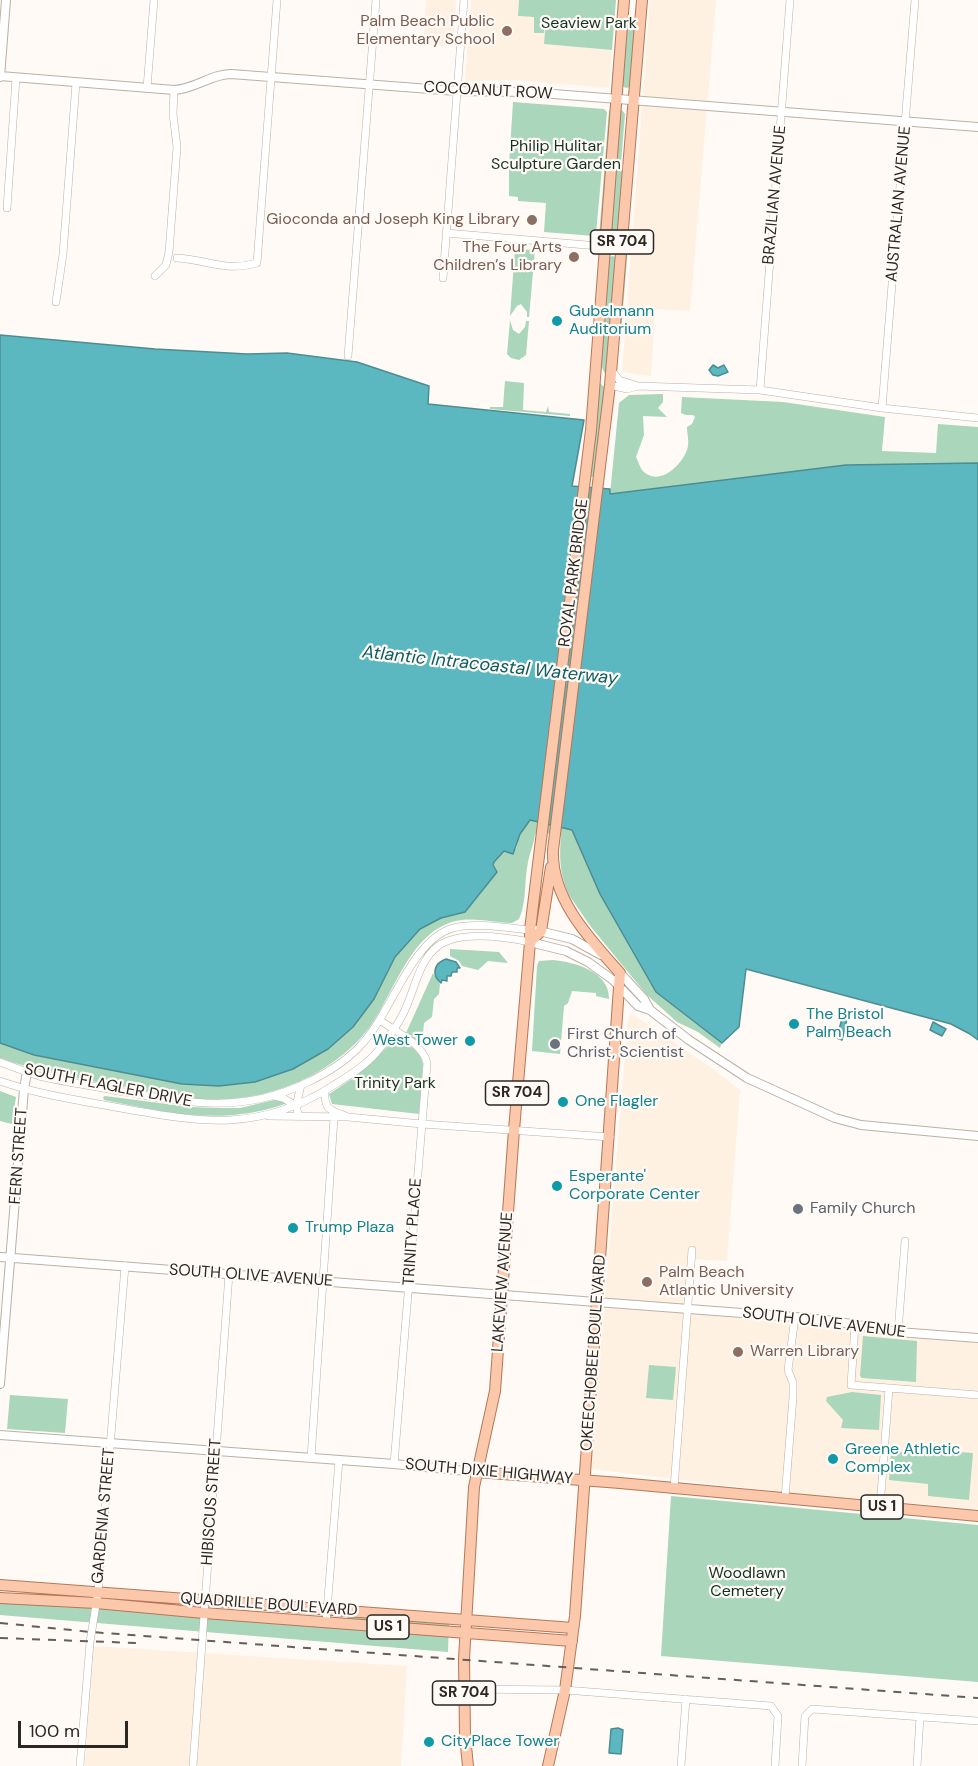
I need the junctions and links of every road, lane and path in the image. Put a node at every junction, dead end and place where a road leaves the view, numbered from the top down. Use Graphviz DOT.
graph roads {
  1 [pos="6,0"];
  2 [pos="154,0"];
  3 [pos="277,0"];
  4 [pos="376,0"];
  5 [pos="464,0"];
  6 [pos="624,0"];
  7 [pos="642,0"];
  8 [pos="790,0"];
  9 [pos="915,0"];
  10 [pos="623,12"];
  11 [pos="641,13"];
  12 [pos="0,76"];
  13 [pos="271,76"];
  14 [pos="16,78"];
  15 [pos="76,83"];
  16 [pos="369,84"];
  17 [pos="147,88"];
  18 [pos="174,90"];
  19 [pos="458,90"];
  20 [pos="616,98"];
  21 [pos="634,100"];
  22 [pos="781,112"];
  23 [pos="905,121"];
  24 [pos="978,127"];
  25 [pos="7,208"];
  26 [pos="446,233"];
  27 [pos="604,247"];
  28 [pos="622,248"];
  29 [pos="177,258"];
  30 [pos="155,276"];
  31 [pos="443,278"];
  32 [pos="56,302"];
  33 [pos="348,356"];
  34 [pos="595,363"];
  35 [pos="612,371"];
  36 [pos="610,385"];
  37 [pos="638,386"];
  38 [pos="760,390"];
  39 [pos="882,408"];
  40 [pos="978,418"];
  41 [pos="553,857"];
  42 [pos="535,930"];
  43 [pos="530,942"];
  44 [pos="607,958"];
  45 [pos="620,973"];
  46 [pos="620,987"];
  47 [pos="650,1010"];
  48 [pos="381,1021"];
  49 [pos="394,1030"];
  50 [pos="0,1062"];
  51 [pos="27,1072"];
  52 [pos="0,1081"];
  53 [pos="302,1085"];
  54 [pos="24,1089"];
  55 [pos="325,1091"];
  56 [pos="273,1096"];
  57 [pos="296,1106"];
  58 [pos="266,1116"];
  59 [pos="299,1117"];
  60 [pos="348,1117"];
  61 [pos="334,1118"];
  62 [pos="422,1124"];
  63 [pos="514,1130"];
  64 [pos="978,1136"];
  65 [pos="610,1137"];
  66 [pos="905,1241"];
  67 [pos="692,1250"];
  68 [pos="0,1257"];
  69 [pos="12,1258"];
  70 [pos="125,1266"];
  71 [pos="229,1274"];
  72 [pos="324,1281"];
  73 [pos="408,1287"];
  74 [pos="502,1294"];
  75 [pos="598,1301"];
  76 [pos="688,1309"];
  77 [pos="795,1317"];
  78 [pos="855,1325"];
  79 [pos="898,1332"];
  80 [pos="978,1338"];
  81 [pos="0,1384"];
  82 [pos="889,1388"];
  83 [pos="978,1395"];
  84 [pos="0,1435"];
  85 [pos="111,1443"];
  86 [pos="216,1451"];
  87 [pos="311,1458"];
  88 [pos="339,1460"];
  89 [pos="394,1464"];
  90 [pos="477,1472"];
  91 [pos="585,1480"];
  92 [pos="674,1488"];
  93 [pos="785,1498"];
  94 [pos="879,1507"];
  95 [pos="978,1516"];
  96 [pos="0,1585"];
  97 [pos="97,1597"];
  98 [pos="0,1598"];
  99 [pos="205,1600"];
  100 [pos="327,1609"];
  101 [pos="204,1613"];
  102 [pos="465,1620"];
  103 [pos="326,1623"];
  104 [pos="573,1628"];
  105 [pos="465,1633"];
  106 [pos="572,1641"];
  107 [pos="464,1689"];
  108 [pos="565,1690"];
  109 [pos="686,1699"];
  110 [pos="920,1717"];
  111 [pos="978,1721"];
  112 [pos="80,1766"];
  113 [pos="193,1766"];
  114 [pos="468,1766"];
  115 [pos="548,1766"];
  116 [pos="681,1766"];
  117 [pos="775,1766"];
  118 [pos="802,1766"];
  119 [pos="917,1766"];
  1 -- 12 [label="street"];
  2 -- 17 [label="street"];
  3 -- 13 [label="street"];
  4 -- 16 [label="street"];
  5 -- 19 [label="street"];
  6 -- 10 [label="main road, SR 704"];
  7 -- 11 [label="main road, SR 704"];
  8 -- 22 [label="street, BRAZILIAN AVENUE"];
  9 -- 23 [label="street, AUSTRALIAN AVENUE"];
  10 -- 11 [label="main road"];
  10 -- 20 [label="main road, SR 704"];
  11 -- 21 [label="main road, SR 704"];
  12 -- 14 [label="street, COCOANUT ROW"];
  13 -- 16 [label="street, COCOANUT ROW"];
  13 -- 18 [label="street, COCOANUT ROW"];
  13 -- 29 [label="street"];
  14 -- 15 [label="street, COCOANUT ROW"];
  14 -- 25 [label="street"];
  15 -- 17 [label="street, COCOANUT ROW"];
  15 -- 32 [label="street"];
  16 -- 19 [label="street, COCOANUT ROW"];
  16 -- 33 [label="street"];
  17 -- 18 [label="street, COCOANUT ROW"];
  18 -- 30 [label="street"];
  19 -- 20 [label="street, COCOANUT ROW"];
  19 -- 26 [label="street"];
  20 -- 21 [label="street, COCOANUT ROW"];
  20 -- 27 [label="main road, SR 704"];
  21 -- 22 [label="street, COCOANUT ROW"];
  21 -- 28 [label="main road, SR 704"];
  22 -- 23 [label="street, COCOANUT ROW"];
  22 -- 38 [label="street, BRAZILIAN AVENUE"];
  23 -- 24 [label="street, COCOANUT ROW"];
  23 -- 39 [label="street, AUSTRALIAN AVENUE"];
  26 -- 27 [label="street"];
  26 -- 31 [label="street"];
  27 -- 28 [label="street"];
  27 -- 34 [label="main road, SR 704"];
  28 -- 35 [label="main road, SR 704"];
  34 -- 36 [label="main road"];
  34 -- 42 [label="main road, ROYAL PARK BRIDGE / SR 704"];
  35 -- 36 [label="main road, SR 704"];
  35 -- 37 [label="street"];
  36 -- 37 [label="street"];
  36 -- 41 [label="main road, ROYAL PARK BRIDGE / SR 704"];
  37 -- 38 [label="street"];
  38 -- 39 [label="street"];
  39 -- 40 [label="street"];
  41 -- 42 [label="main road"];
  41 -- 44 [label="main road, SR 704"];
  42 -- 43 [label="main road"];
  42 -- 44 [label="street, SOUTH FLAGLER DRIVE"];
  42 -- 48 [label="street, SOUTH FLAGLER DRIVE"];
  43 -- 46 [label="street, SOUTH FLAGLER DRIVE"];
  43 -- 49 [label="street, SOUTH FLAGLER DRIVE"];
  43 -- 63 [label="main road, LAKEVIEW AVENUE / SR 704"];
  44 -- 45 [label="main road, SOUTH FLAGLER DRIVE / SR 704"];
  45 -- 46 [label="main road, OKEECHOBEE BOULEVARD"];
  45 -- 47 [label="street, SOUTH FLAGLER DRIVE"];
  46 -- 47 [label="street, SOUTH FLAGLER DRIVE"];
  46 -- 65 [label="main road, OKEECHOBEE BOULEVARD"];
  47 -- 64 [label="street, SOUTH FLAGLER DRIVE"];
  48 -- 49 [label="street, TRINITY PLACE"];
  48 -- 53 [label="street, SOUTH FLAGLER DRIVE"];
  49 -- 55 [label="street, SOUTH FLAGLER DRIVE"];
  49 -- 62 [label="street, TRINITY PLACE"];
  50 -- 51 [label="street, SOUTH FLAGLER DRIVE"];
  51 -- 54 [label="street, FERN STREET"];
  51 -- 56 [label="street, SOUTH FLAGLER DRIVE"];
  52 -- 54 [label="street, SOUTH FLAGLER DRIVE"];
  53 -- 56 [label="street, SOUTH FLAGLER DRIVE"];
  53 -- 57 [label="street"];
  54 -- 58 [label="street, SOUTH FLAGLER DRIVE"];
  54 -- 69 [label="street, FERN STREET"];
  55 -- 57 [label="street, SOUTH FLAGLER DRIVE"];
  55 -- 60 [label="street"];
  56 -- 57 [label="street"];
  57 -- 58 [label="street, SOUTH FLAGLER DRIVE"];
  57 -- 59 [label="street"];
  58 -- 59 [label="street"];
  59 -- 61 [label="street"];
  60 -- 61 [label="street"];
  60 -- 62 [label="street"];
  61 -- 72 [label="street"];
  62 -- 63 [label="street"];
  62 -- 73 [label="street, TRINITY PLACE"];
  63 -- 65 [label="street"];
  63 -- 74 [label="main road, LAKEVIEW AVENUE / SR 704"];
  65 -- 75 [label="main road, OKEECHOBEE BOULEVARD"];
  66 -- 79 [label="street"];
  67 -- 76 [label="street"];
  68 -- 69 [label="street, SOUTH OLIVE AVENUE"];
  69 -- 70 [label="street, SOUTH OLIVE AVENUE"];
  69 -- 81 [label="street, FERN STREET"];
  70 -- 71 [label="street, SOUTH OLIVE AVENUE"];
  70 -- 85 [label="street, GARDENIA STREET"];
  71 -- 72 [label="street, SOUTH OLIVE AVENUE"];
  71 -- 86 [label="street, HIBISCUS STREET"];
  72 -- 73 [label="street, SOUTH OLIVE AVENUE"];
  72 -- 87 [label="street"];
  73 -- 74 [label="street, SOUTH OLIVE AVENUE"];
  73 -- 89 [label="street, TRINITY PLACE"];
  74 -- 75 [label="street, SOUTH OLIVE AVENUE"];
  74 -- 90 [label="main road, LAKEVIEW AVENUE / SR 704"];
  75 -- 76 [label="street, SOUTH OLIVE AVENUE"];
  75 -- 91 [label="main road, OKEECHOBEE BOULEVARD"];
  76 -- 77 [label="street, SOUTH OLIVE AVENUE"];
  76 -- 92 [label="street"];
  77 -- 78 [label="street, SOUTH OLIVE AVENUE"];
  77 -- 93 [label="street"];
  78 -- 79 [label="street, SOUTH OLIVE AVENUE"];
  78 -- 82 [label="street"];
  79 -- 80 [label="street, SOUTH OLIVE AVENUE"];
  82 -- 83 [label="street"];
  82 -- 94 [label="street"];
  84 -- 85 [label="street, SOUTH DIXIE HIGHWAY"];
  85 -- 86 [label="street, SOUTH DIXIE HIGHWAY"];
  85 -- 97 [label="street, GARDENIA STREET"];
  86 -- 87 [label="street, SOUTH DIXIE HIGHWAY"];
  86 -- 99 [label="street, HIBISCUS STREET"];
  87 -- 88 [label="street, SOUTH DIXIE HIGHWAY"];
  88 -- 89 [label="street, SOUTH DIXIE HIGHWAY"];
  88 -- 100 [label="street"];
  89 -- 90 [label="street, SOUTH DIXIE HIGHWAY"];
  90 -- 91 [label="main road, SOUTH DIXIE HIGHWAY / US 1"];
  90 -- 102 [label="main road, LAKEVIEW AVENUE"];
  91 -- 92 [label="main road, SOUTH DIXIE HIGHWAY / US 1"];
  91 -- 104 [label="main road, OKEECHOBEE BOULEVARD"];
  92 -- 93 [label="main road, SOUTH DIXIE HIGHWAY / US 1"];
  93 -- 94 [label="main road, SOUTH DIXIE HIGHWAY / US 1"];
  94 -- 95 [label="main road, SOUTH DIXIE HIGHWAY / US 1"];
  96 -- 97 [label="main road, QUADRILLE BOULEVARD / US 1"];
  97 -- 98 [label="main road, QUADRILLE BOULEVARD / US 1"];
  97 -- 99 [label="main road, QUADRILLE BOULEVARD / US 1"];
  97 -- 101 [label="main road, QUADRILLE BOULEVARD / US 1"];
  97 -- 112 [label="street, GARDENIA STREET"];
  99 -- 100 [label="main road, QUADRILLE BOULEVARD / US 1"];
  99 -- 101 [label="street, HIBISCUS STREET"];
  100 -- 102 [label="main road, QUADRILLE BOULEVARD / US 1"];
  100 -- 103 [label="street"];
  101 -- 103 [label="main road, QUADRILLE BOULEVARD / US 1"];
  101 -- 113 [label="street, HIBISCUS STREET"];
  102 -- 104 [label="main road, QUADRILLE BOULEVARD"];
  102 -- 105 [label="main road, SR 704"];
  103 -- 105 [label="main road, QUADRILLE BOULEVARD / US 1"];
  104 -- 106 [label="main road, OKEECHOBEE BOULEVARD"];
  105 -- 106 [label="main road, QUADRILLE BOULEVARD / US 1"];
  105 -- 107 [label="main road, SR 704"];
  106 -- 108 [label="main road, OKEECHOBEE BOULEVARD"];
  107 -- 108 [label="street"];
  107 -- 114 [label="main road, SR 704"];
  108 -- 109 [label="street"];
  108 -- 115 [label="main road, OKEECHOBEE BOULEVARD"];
  109 -- 116 [label="street"];
  109 -- 117 [label="street"];
  110 -- 111 [label="street"];
  110 -- 118 [label="street"];
  110 -- 119 [label="street"];
}
